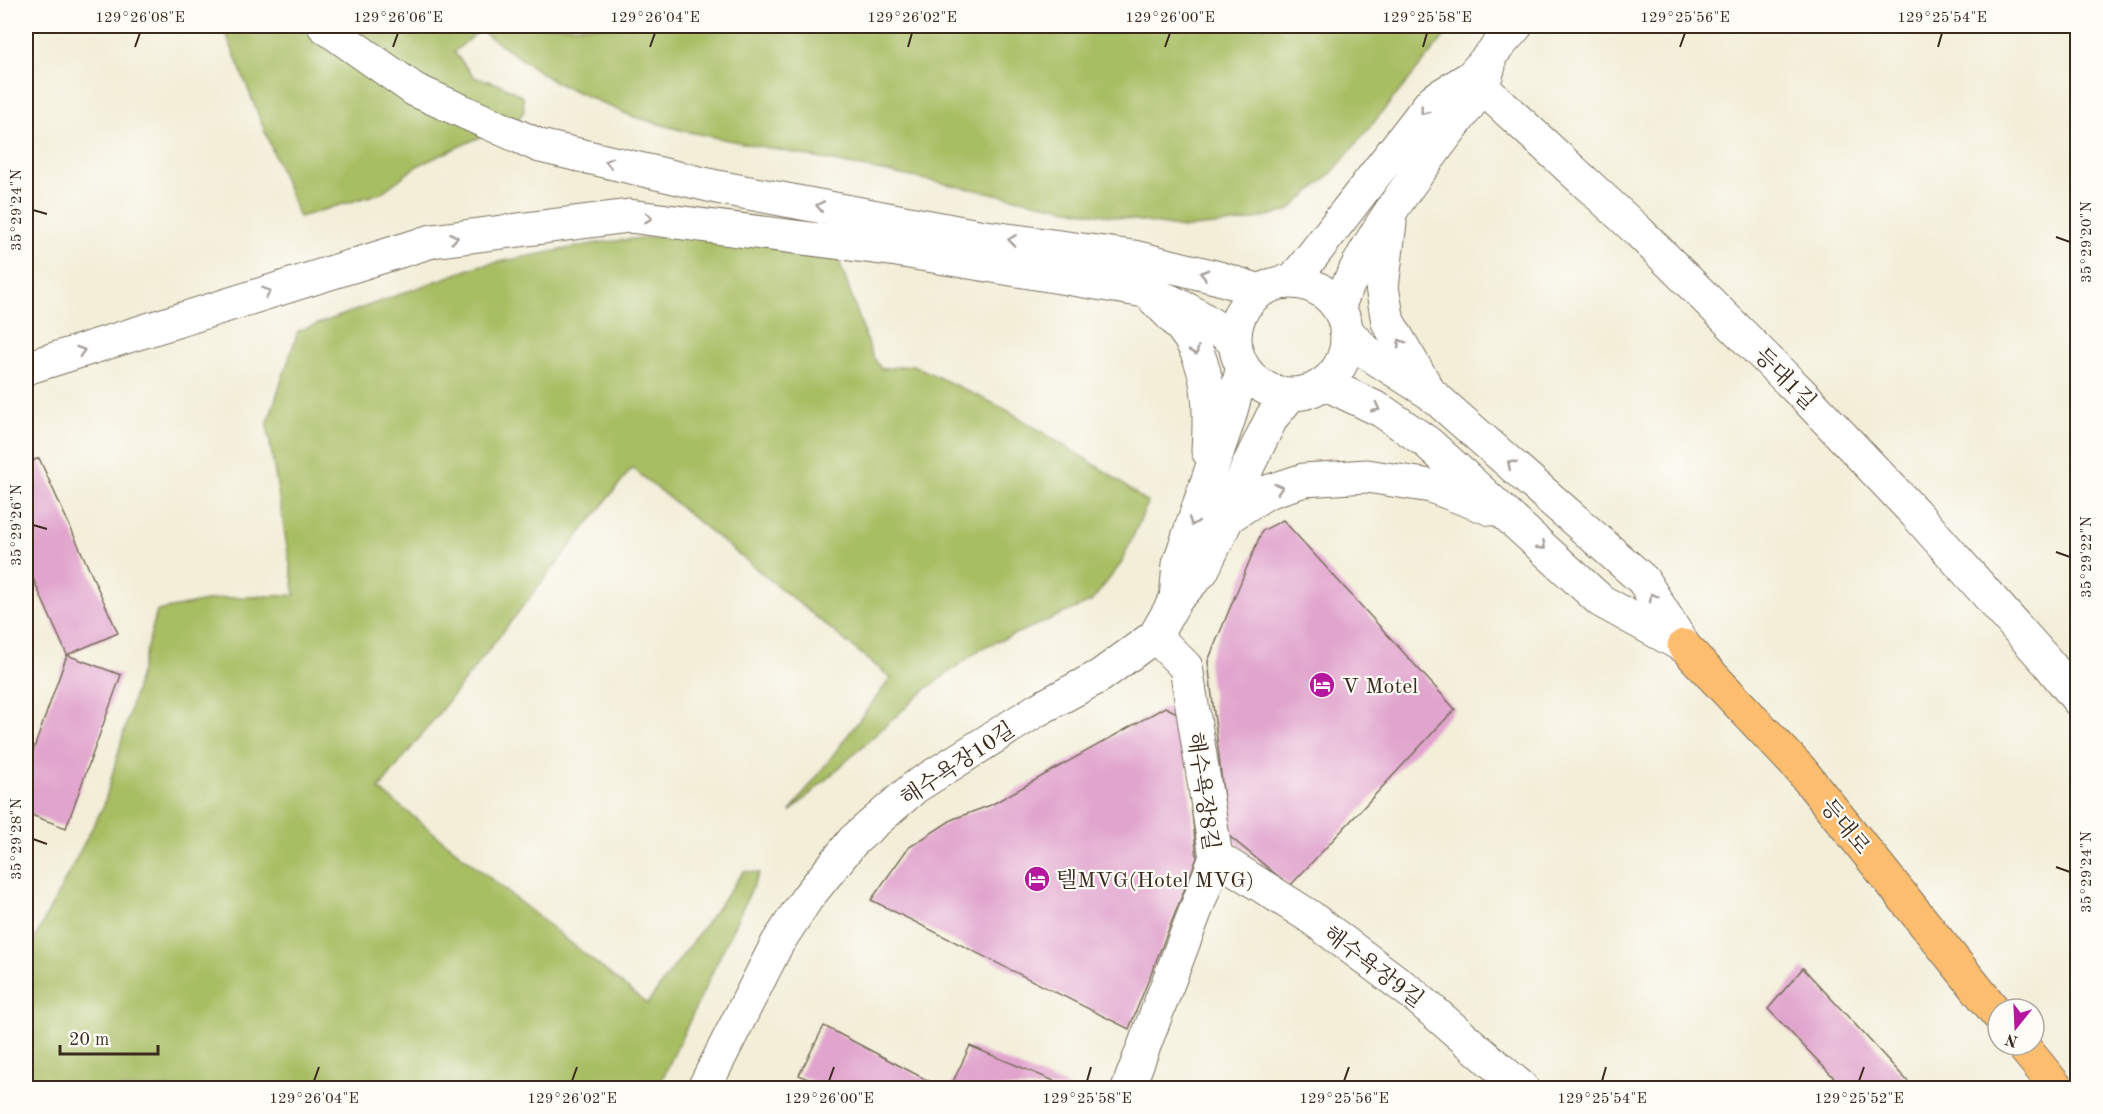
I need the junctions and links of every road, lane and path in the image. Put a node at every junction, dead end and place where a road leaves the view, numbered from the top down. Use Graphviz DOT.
graph roads {
  1 [pos="324,26"];
  2 [pos="1516,26"];
  3 [pos="1476,83"];
  4 [pos="1393,207"];
  5 [pos="1292,282"];
  6 [pos="1145,291"];
  7 [pos="1260,291"];
  8 [pos="1342,319"];
  9 [pos="1239,354"];
  10 [pos="26,368"];
  11 [pos="1324,383"];
  12 [pos="1430,393"];
  13 [pos="1291,394"];
  14 [pos="1207,485"];
  15 [pos="1510,516"];
  16 [pos="1228,517"];
  17 [pos="1176,599"];
  18 [pos="1155,636"];
  19 [pos="1684,646"];
  20 [pos="2078,700"];
  21 [pos="1216,857"];
  22 [pos="1986,1000"];
  23 [pos="2032,1057"];
  24 [pos="704,1089"];
  25 [pos="1128,1089"];
  26 [pos="1522,1089"];
  27 [pos="2057,1089"];
  7 -- 1 [label="street, one-way"];
  2 -- 3 [label="street"];
  3 -- 4 [label="street"];
  3 -- 5 [label="street, one-way"];
  3 -- 20 [label="street, 등대1길"];
  4 -- 8 [label="street"];
  12 -- 4 [label="street, one-way"];
  5 -- 7 [label="street"];
  5 -- 8 [label="street"];
  6 -- 9 [label="street"];
  10 -- 6 [label="street, one-way"];
  6 -- 14 [label="street, one-way"];
  7 -- 9 [label="street"];
  8 -- 11 [label="street"];
  8 -- 12 [label="street"];
  9 -- 13 [label="street"];
  9 -- 14 [label="street"];
  11 -- 13 [label="street"];
  11 -- 15 [label="street, one-way"];
  19 -- 12 [label="street, one-way"];
  13 -- 16 [label="street"];
  14 -- 17 [label="street, one-way"];
  16 -- 15 [label="street, one-way"];
  15 -- 19 [label="street, one-way"];
  16 -- 17 [label="street"];
  17 -- 18 [label="street, 해수욕장10길"];
  18 -- 21 [label="street, 해수욕장8길"];
  18 -- 24 [label="street, 해수욕장10길"];
  19 -- 22 [label="main road, 등대로"];
  21 -- 25 [label="street, 해수욕장8길"];
  21 -- 26 [label="street, 해수욕장9길"];
  23 -- 27 [label="main road"];
}
